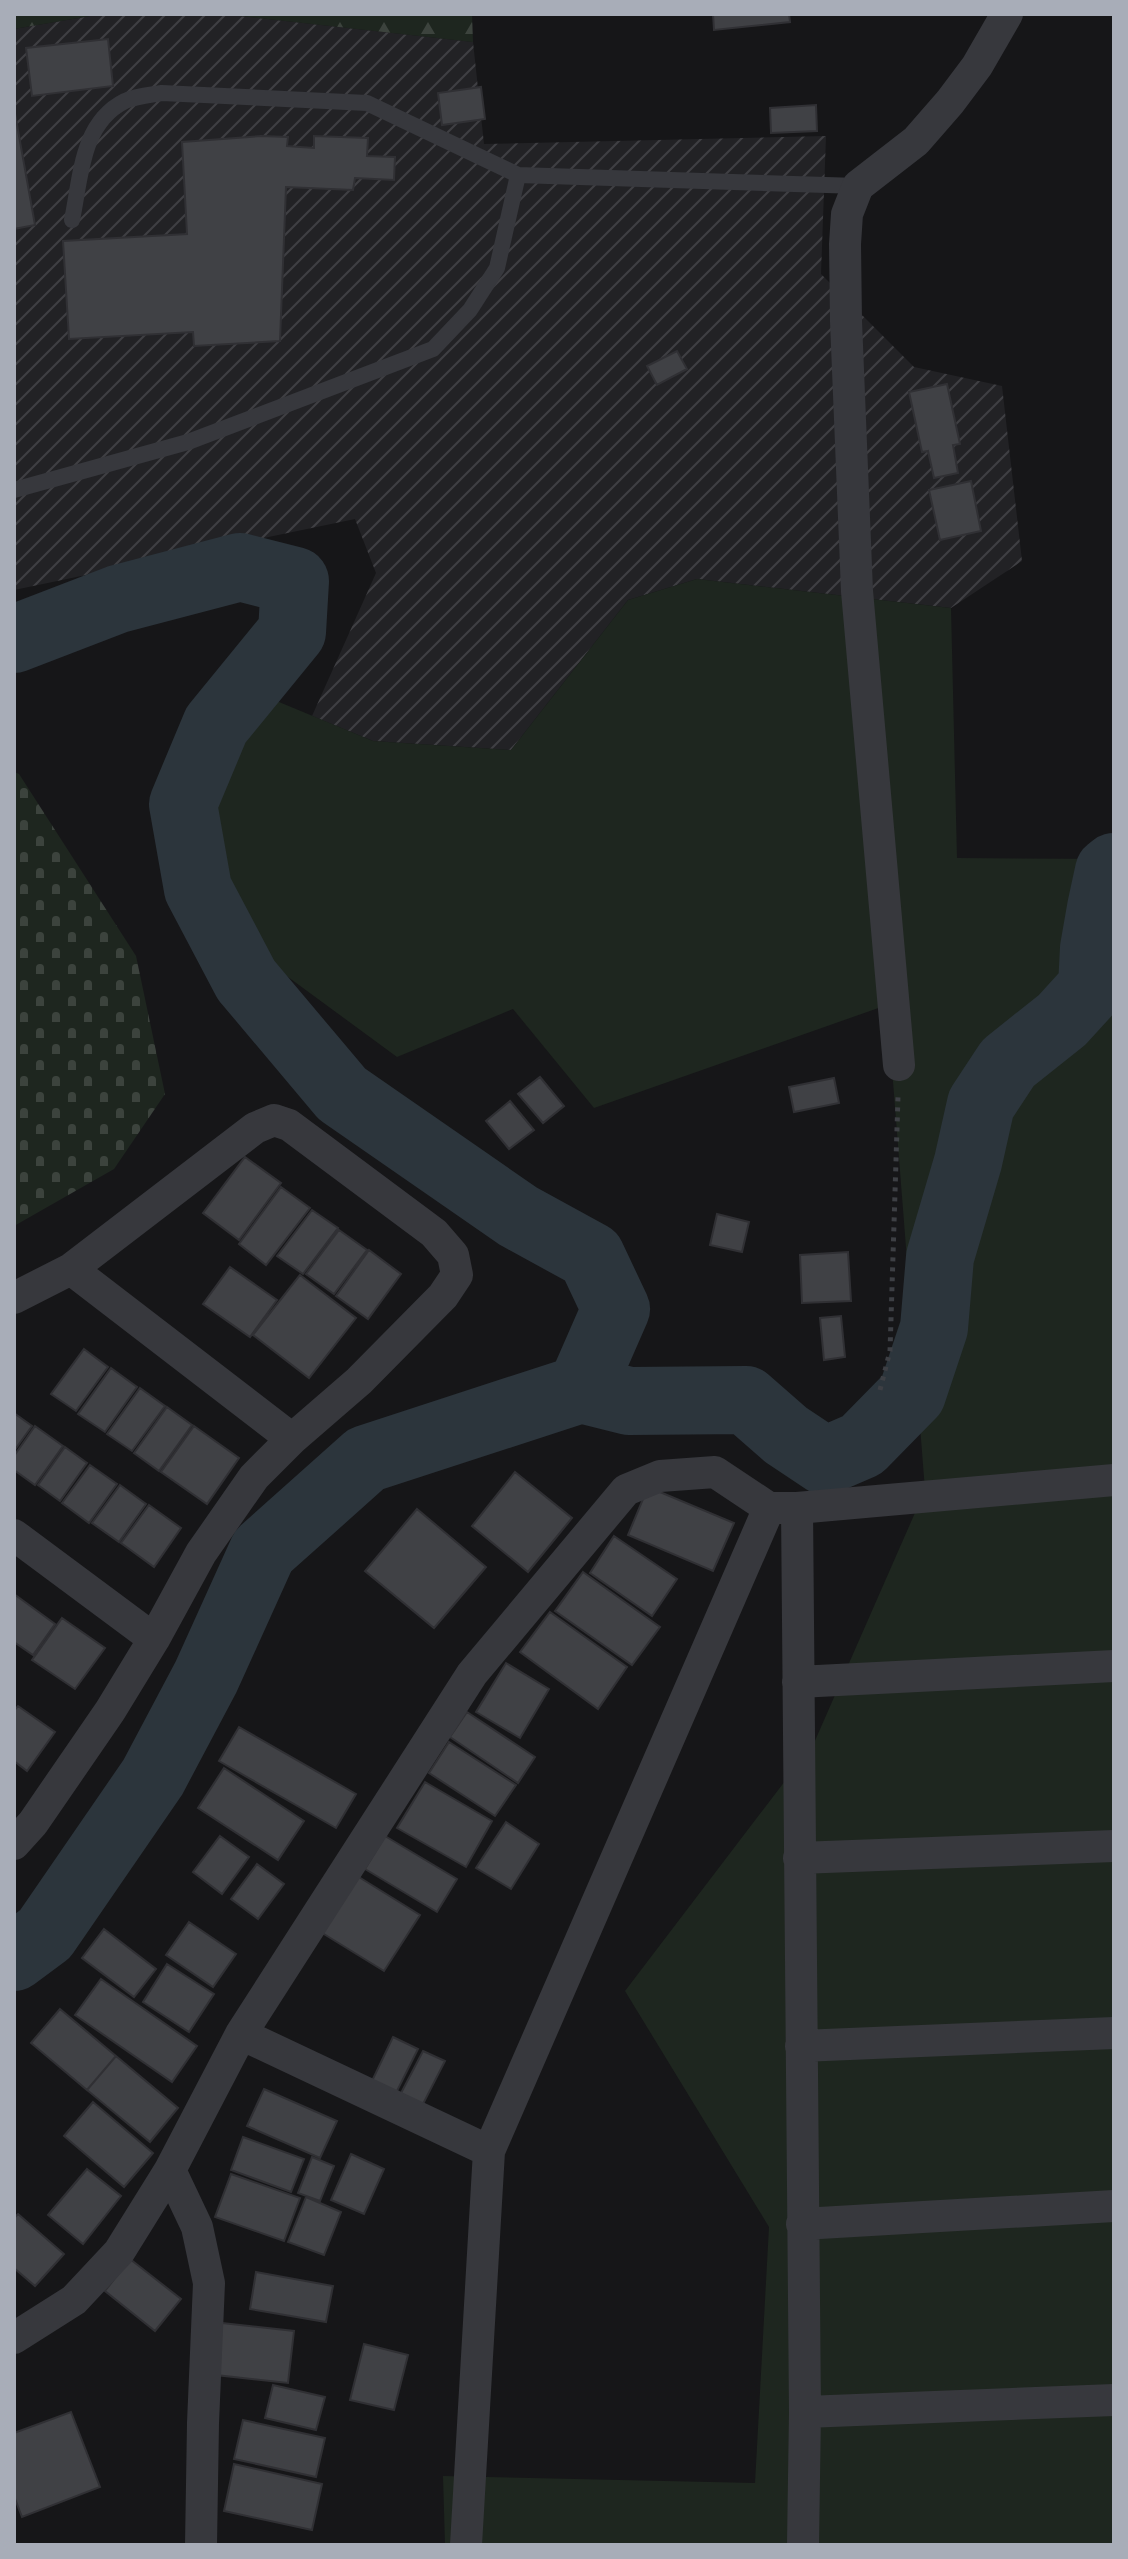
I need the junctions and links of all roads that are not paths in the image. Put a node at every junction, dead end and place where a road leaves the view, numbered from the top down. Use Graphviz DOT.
graph roads {
  1 [pos="1007,14"];
  2 [pos="518,175"];
  3 [pos="858,186"];
  4 [pos="72,220"];
  5 [pos="14,490"];
  6 [pos="899,1065"];
  7 [pos="71,1269"];
  8 [pos="14,1298"];
  9 [pos="292,1439"];
  10 [pos="1114,1480"];
  11 [pos="783,1508"];
  12 [pos="14,1535"];
  13 [pos="154,1639"];
  14 [pos="1114,1666"];
  15 [pos="798,1682"];
  16 [pos="20,1826"];
  17 [pos="1114,1846"];
  18 [pos="799,1858"];
  19 [pos="1114,2033"];
  20 [pos="241,2034"];
  21 [pos="801,2046"];
  22 [pos="489,2151"];
  23 [pos="170,2170"];
  24 [pos="1114,2206"];
  25 [pos="802,2224"];
  26 [pos="14,2338"];
  27 [pos="1114,2400"];
  28 [pos="805,2412"];
  29 [pos="201,2545"];
  30 [pos="466,2545"];
  31 [pos="803,2545"];
  1 -- 3 [label="street"];
  2 -- 3 [label="lane"];
  2 -- 4 [label="lane"];
  2 -- 5 [label="lane"];
  3 -- 6 [label="street"];
  7 -- 8 [label="street"];
  7 -- 9 [label="street"];
  7 -- 9 [label="street"];
  9 -- 13 [label="street"];
  10 -- 11 [label="street"];
  11 -- 15 [label="street"];
  11 -- 20 [label="street"];
  11 -- 22 [label="street"];
  12 -- 13 [label="street"];
  13 -- 16 [label="street"];
  14 -- 15 [label="street"];
  15 -- 18 [label="street"];
  17 -- 18 [label="street"];
  18 -- 21 [label="street"];
  19 -- 21 [label="street"];
  20 -- 22 [label="street"];
  20 -- 23 [label="street"];
  21 -- 25 [label="street"];
  22 -- 30 [label="street"];
  23 -- 26 [label="street"];
  23 -- 29 [label="street"];
  24 -- 25 [label="street"];
  25 -- 28 [label="street"];
  27 -- 28 [label="street"];
  28 -- 31 [label="street"];
}
